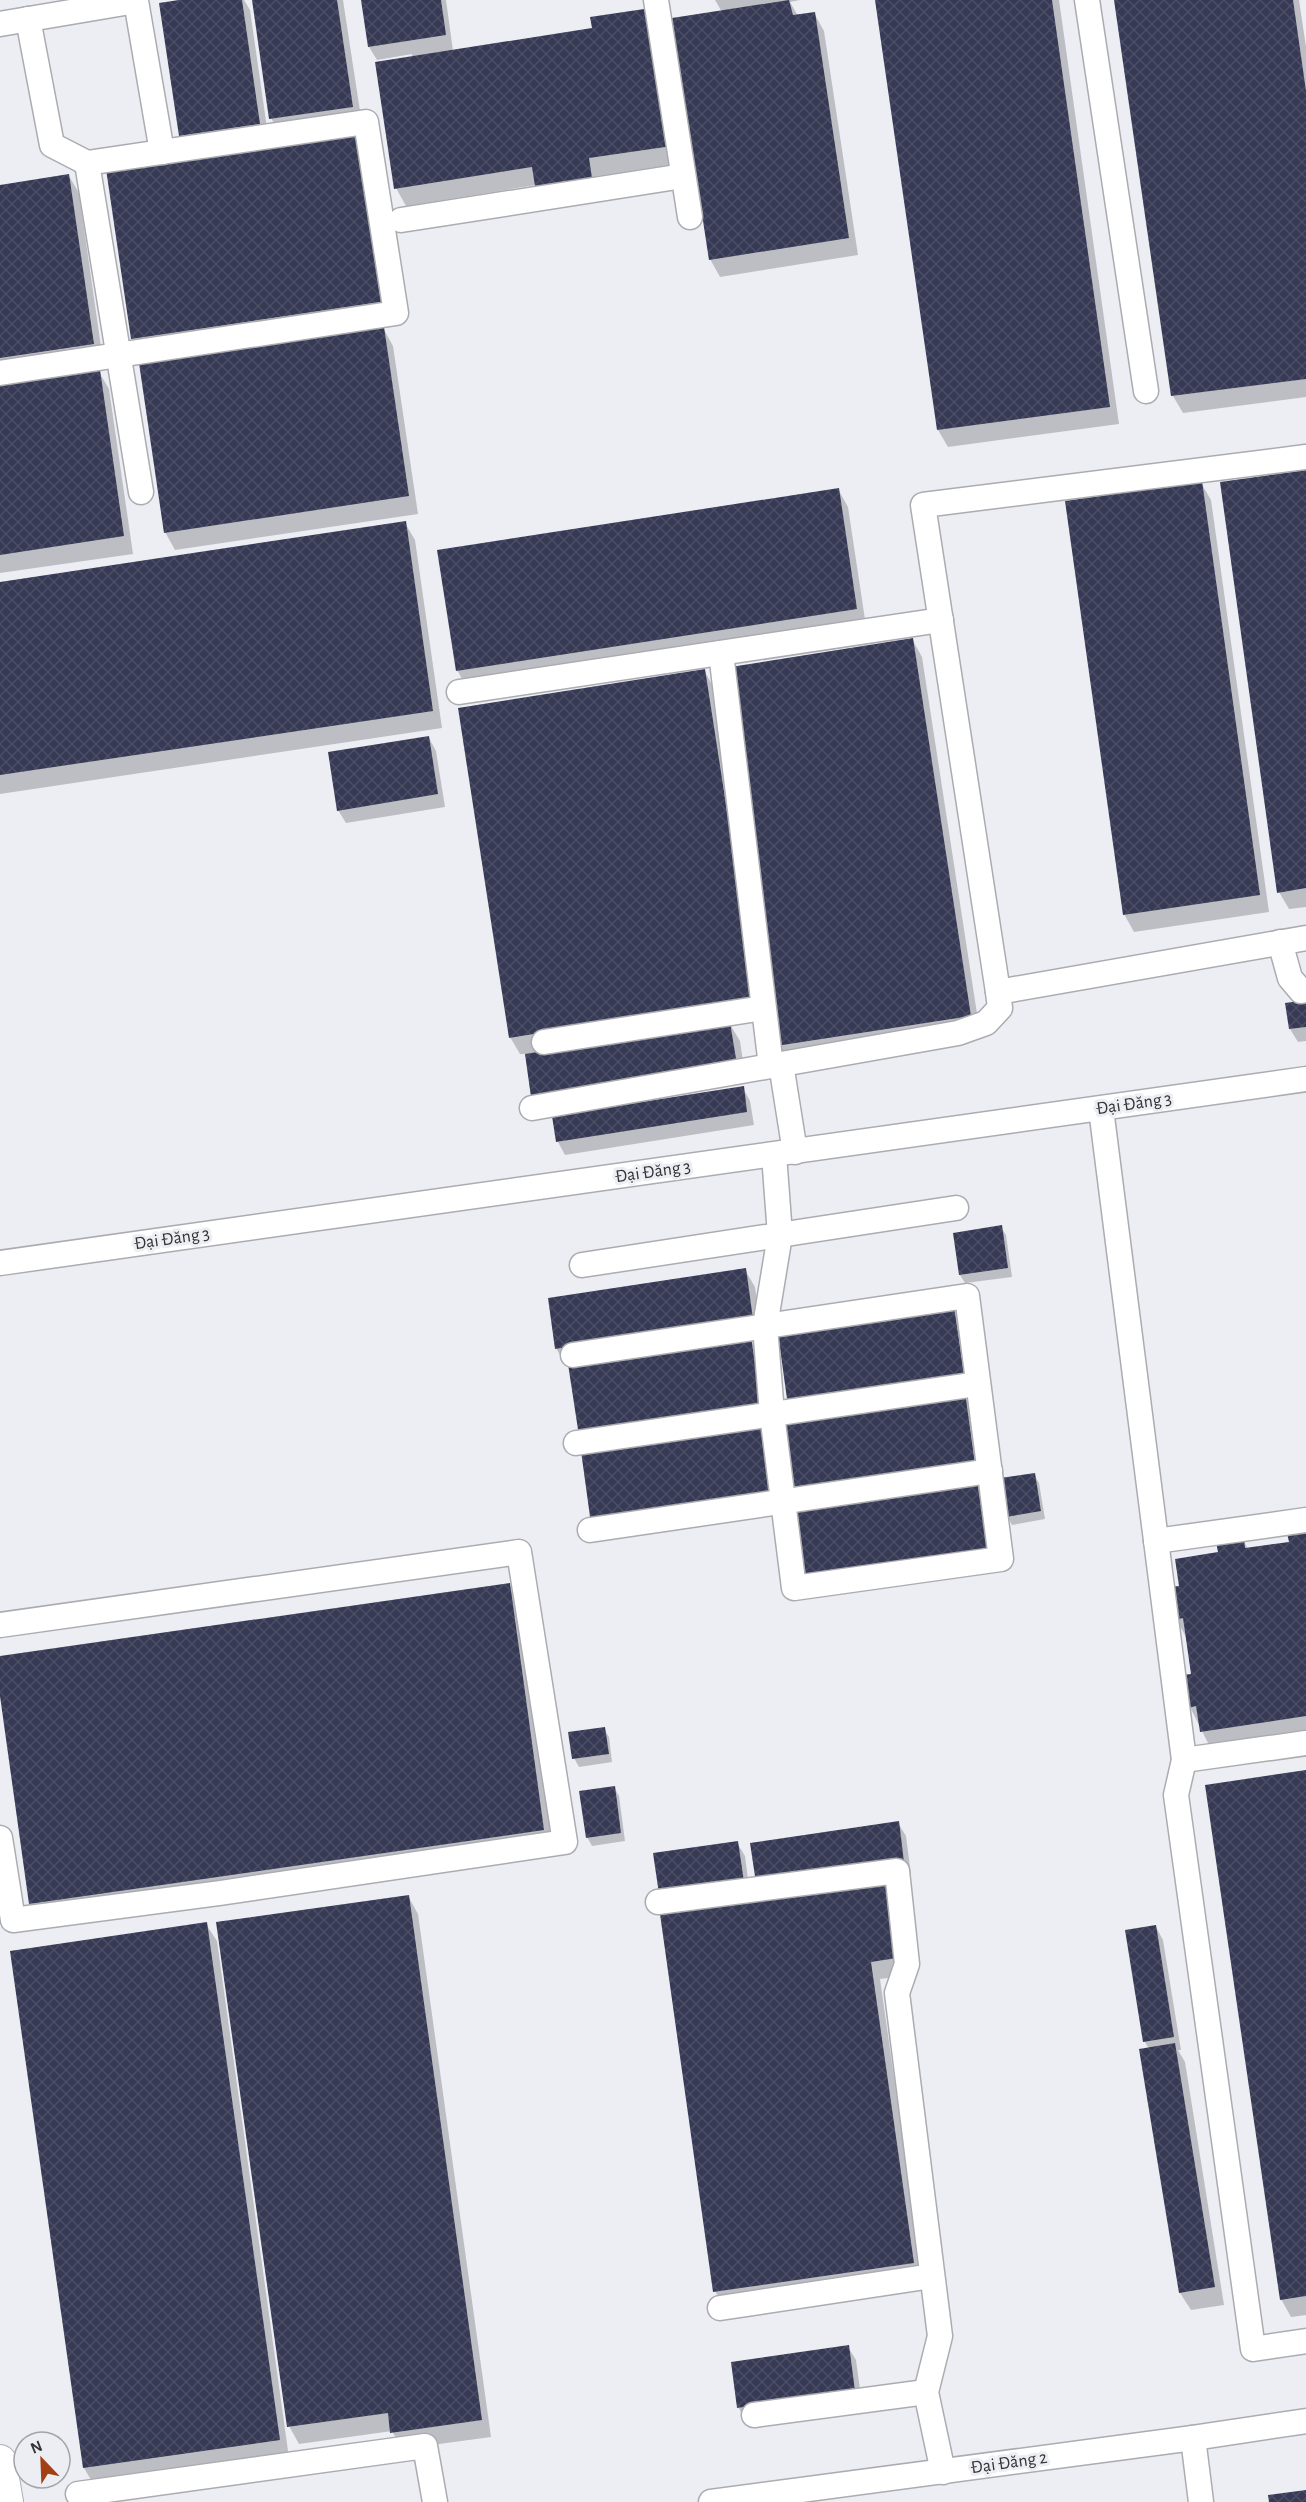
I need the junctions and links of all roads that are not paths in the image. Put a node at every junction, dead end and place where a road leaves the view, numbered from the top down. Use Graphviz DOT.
graph roads {
  1 [pos="656,0"];
  2 [pos="1087,0"];
  3 [pos="28,19"];
  4 [pos="0,24"];
  5 [pos="162,152"];
  6 [pos="87,163"];
  7 [pos="683,176"];
  8 [pos="690,217"];
  9 [pos="401,220"];
  10 [pos="118,355"];
  11 [pos="0,373"];
  12 [pos="1146,391"];
  13 [pos="1306,457"];
  14 [pos="141,492"];
  15 [pos="940,620"];
  16 [pos="721,653"];
  17 [pos="459,692"];
  18 [pos="1306,938"];
  19 [pos="1280,942"];
  20 [pos="1306,990"];
  21 [pos="998,992"];
  22 [pos="763,1008"];
  23 [pos="544,1042"];
  24 [pos="776,1065"];
  25 [pos="1306,1079"];
  26 [pos="532,1108"];
  27 [pos="1101,1108"];
  28 [pos="784,1154"];
  29 [pos="956,1208"];
  30 [pos="780,1235"];
  31 [pos="0,1263"];
  32 [pos="582,1266"];
  33 [pos="765,1326"];
  34 [pos="573,1355"];
  35 [pos="977,1384"];
  36 [pos="772,1414"];
  37 [pos="576,1443"];
  38 [pos="990,1472"];
  39 [pos="783,1502"];
  40 [pos="1306,1520"];
  41 [pos="590,1530"];
  42 [pos="1156,1541"];
  43 [pos="0,1625"];
  44 [pos="1306,1743"];
  45 [pos="1184,1760"];
  46 [pos="0,1838"];
  47 [pos="658,1902"];
  48 [pos="932,2276"];
  49 [pos="720,2308"];
  50 [pos="1306,2341"];
  51 [pos="926,2392"];
  52 [pos="754,2415"];
  53 [pos="1306,2421"];
  54 [pos="1193,2438"];
  55 [pos="0,2461"];
  56 [pos="943,2472"];
  57 [pos="78,2494"];
  58 [pos="7,2502"];
  59 [pos="435,2502"];
  60 [pos="711,2502"];
  61 [pos="1201,2502"];
  1 -- 7 [label="street"];
  2 -- 12 [label="street"];
  3 -- 4 [label="street"];
  3 -- 5 [label="street"];
  3 -- 6 [label="street"];
  5 -- 6 [label="street"];
  5 -- 10 [label="street"];
  6 -- 10 [label="street"];
  7 -- 8 [label="street"];
  7 -- 9 [label="street"];
  10 -- 11 [label="street"];
  10 -- 14 [label="street"];
  13 -- 15 [label="street"];
  15 -- 16 [label="street"];
  15 -- 21 [label="street"];
  16 -- 17 [label="street"];
  16 -- 22 [label="street"];
  18 -- 19 [label="street"];
  19 -- 20 [label="street"];
  19 -- 21 [label="street"];
  21 -- 24 [label="street"];
  22 -- 23 [label="street"];
  22 -- 24 [label="street"];
  24 -- 26 [label="street"];
  24 -- 28 [label="street"];
  25 -- 27 [label="street, Đại Đăng 3"];
  27 -- 28 [label="street, Đại Đăng 3"];
  27 -- 42 [label="street"];
  28 -- 30 [label="street"];
  28 -- 31 [label="street, Đại Đăng 3"];
  29 -- 30 [label="street"];
  30 -- 32 [label="street"];
  30 -- 33 [label="street"];
  33 -- 34 [label="street"];
  33 -- 35 [label="street"];
  33 -- 36 [label="street"];
  35 -- 36 [label="street"];
  35 -- 38 [label="street"];
  36 -- 37 [label="street"];
  36 -- 39 [label="street"];
  38 -- 39 [label="street"];
  38 -- 39 [label="street"];
  39 -- 41 [label="street"];
  40 -- 42 [label="street"];
  42 -- 45 [label="street"];
  43 -- 46 [label="street"];
  44 -- 45 [label="street"];
  45 -- 50 [label="street"];
  47 -- 48 [label="street"];
  48 -- 49 [label="street"];
  48 -- 51 [label="street"];
  51 -- 52 [label="street"];
  51 -- 56 [label="street"];
  53 -- 54 [label="street, Đại Đăng 2"];
  54 -- 56 [label="street, Đại Đăng 2"];
  54 -- 61 [label="street"];
  55 -- 58 [label="main road"];
  56 -- 60 [label="street, Đại Đăng 2"];
  57 -- 59 [label="street"];
}
